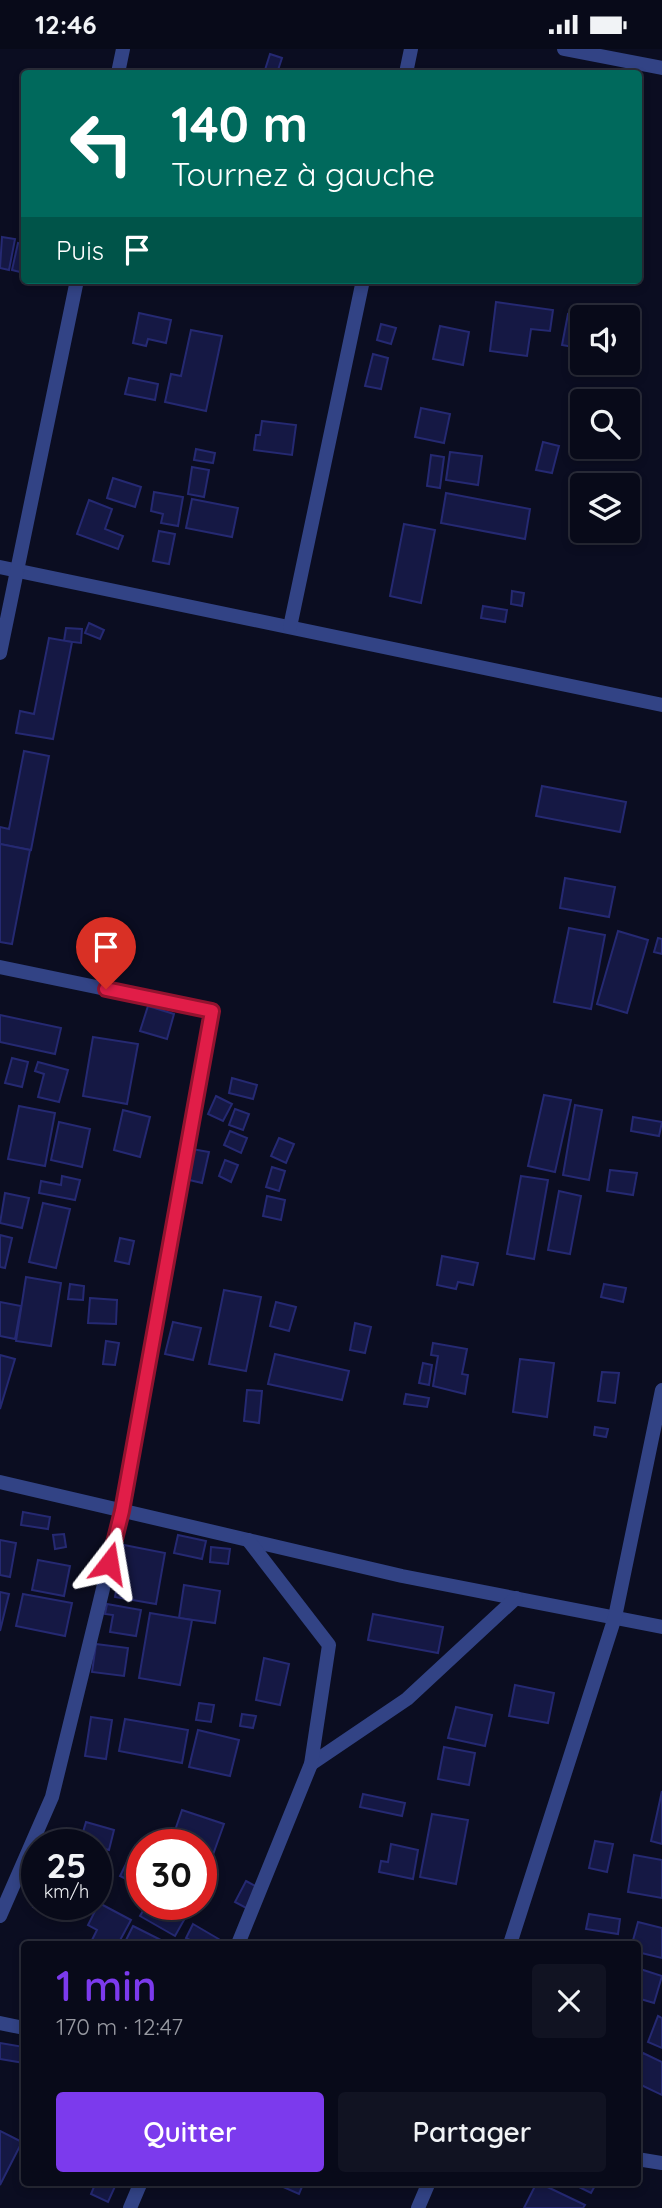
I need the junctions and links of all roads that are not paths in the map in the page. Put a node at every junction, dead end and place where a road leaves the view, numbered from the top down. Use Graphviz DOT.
graph roads {
  1 [pos="123,49"];
  2 [pos="411,49"];
  3 [pos="564,49"];
  4 [pos="662,68"];
  5 [pos="119,70"];
  6 [pos="407,70"];
  7 [pos="76,284"];
  8 [pos="362,284"];
  9 [pos="0,567"];
  10 [pos="18,571"];
  11 [pos="290,627"];
  12 [pos="0,653"];
  13 [pos="662,705"];
  14 [pos="0,967"];
  15 [pos="662,1390"];
  16 [pos="0,1482"];
  17 [pos="122,1511"];
  18 [pos="248,1540"];
  19 [pos="516,1598"];
  20 [pos="615,1618"];
  21 [pos="662,1627"];
  22 [pos="311,1764"];
  23 [pos="0,1916"];
  24 [pos="239,1941"];
  25 [pos="511,1941"];
  26 [pos="0,2023"];
  27 [pos="21,2027"];
  28 [pos="641,2160"];
  29 [pos="662,2163"];
  30 [pos="139,2186"];
  31 [pos="427,2186"];
  32 [pos="130,2208"];
  33 [pos="418,2208"];
  1 -- 5 [label="street"];
  2 -- 6 [label="street"];
  3 -- 4 [label="street"];
  7 -- 10 [label="street"];
  8 -- 11 [label="street"];
  9 -- 10 [label="street"];
  10 -- 11 [label="street"];
  10 -- 12 [label="street"];
  11 -- 13 [label="street"];
  14 -- 17 [label="street"];
  15 -- 20 [label="street"];
  16 -- 17 [label="street"];
  17 -- 18 [label="street"];
  17 -- 23 [label="street"];
  18 -- 19 [label="street"];
  18 -- 22 [label="street"];
  19 -- 20 [label="street"];
  19 -- 22 [label="street"];
  20 -- 21 [label="street"];
  20 -- 25 [label="street"];
  22 -- 24 [label="street"];
  26 -- 27 [label="street"];
  28 -- 29 [label="street"];
  30 -- 32 [label="street"];
  31 -- 33 [label="street"];
}
